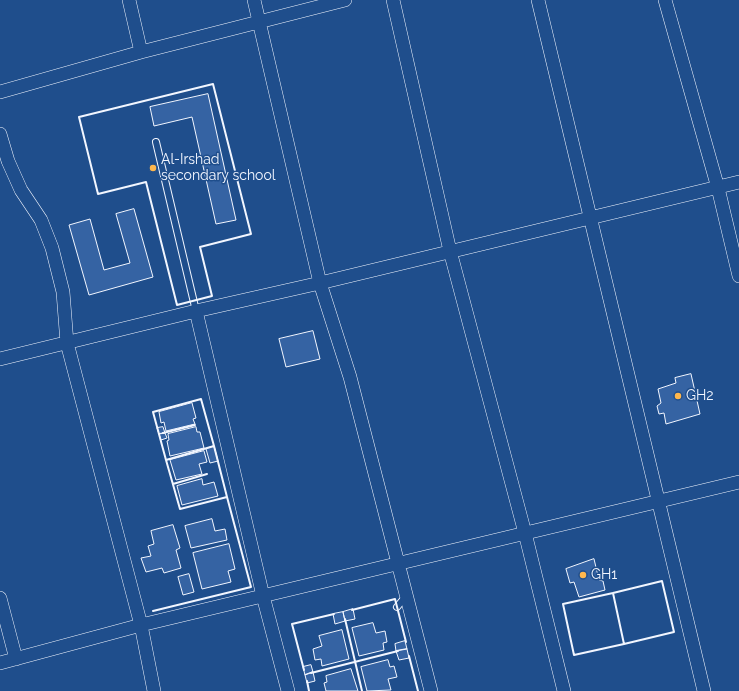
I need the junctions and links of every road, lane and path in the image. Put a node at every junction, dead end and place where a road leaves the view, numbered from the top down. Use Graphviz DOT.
graph roads {
  1 [pos="129,0"];
  2 [pos="254,0"];
  3 [pos="345,0"];
  4 [pos="393,0"];
  5 [pos="538,0"];
  6 [pos="665,0"];
  7 [pos="260,22"];
  8 [pos="141,52"];
  9 [pos="0,92"];
  10 [pos="0,134"];
  11 [pos="156,142"];
  12 [pos="739,182"];
  13 [pos="718,188"];
  14 [pos="590,218"];
  15 [pos="450,251"];
  16 [pos="739,276"];
  17 [pos="320,283"];
  18 [pos="196,311"];
  19 [pos="67,343"];
  20 [pos="0,359"];
  21 [pos="739,482"];
  22 [pos="658,501"];
  23 [pos="526,533"];
  24 [pos="398,563"];
  25 [pos="406,595"];
  26 [pos="263,596"];
  27 [pos="0,598"];
  28 [pos="397,607"];
  29 [pos="141,625"];
  30 [pos="16,659"];
  31 [pos="0,663"];
  32 [pos="154,691"];
  33 [pos="288,691"];
  34 [pos="431,691"];
  35 [pos="564,691"];
  36 [pos="704,691"];
  1 -- 8 [label="street"];
  2 -- 7 [label="street"];
  3 -- 7 [label="street"];
  4 -- 15 [label="street"];
  5 -- 14 [label="street"];
  6 -- 13 [label="street"];
  7 -- 8 [label="street"];
  7 -- 17 [label="street"];
  8 -- 9 [label="street"];
  10 -- 19 [label="street"];
  11 -- 18 [label="lane"];
  12 -- 13 [label="street"];
  13 -- 14 [label="street"];
  13 -- 16 [label="street"];
  14 -- 15 [label="street"];
  14 -- 22 [label="street"];
  15 -- 17 [label="street"];
  15 -- 23 [label="street"];
  17 -- 18 [label="street"];
  17 -- 24 [label="street"];
  18 -- 19 [label="street"];
  18 -- 26 [label="street"];
  19 -- 20 [label="street"];
  19 -- 29 [label="street"];
  21 -- 22 [label="street"];
  22 -- 23 [label="street"];
  22 -- 36 [label="street"];
  23 -- 24 [label="street"];
  23 -- 35 [label="street"];
  24 -- 25 [label="street"];
  24 -- 26 [label="street"];
  25 -- 28 [label="lane"];
  25 -- 34 [label="street"];
  26 -- 29 [label="street"];
  26 -- 33 [label="street"];
  27 -- 30 [label="street"];
  29 -- 30 [label="street"];
  29 -- 32 [label="street"];
  30 -- 31 [label="street"];
}
